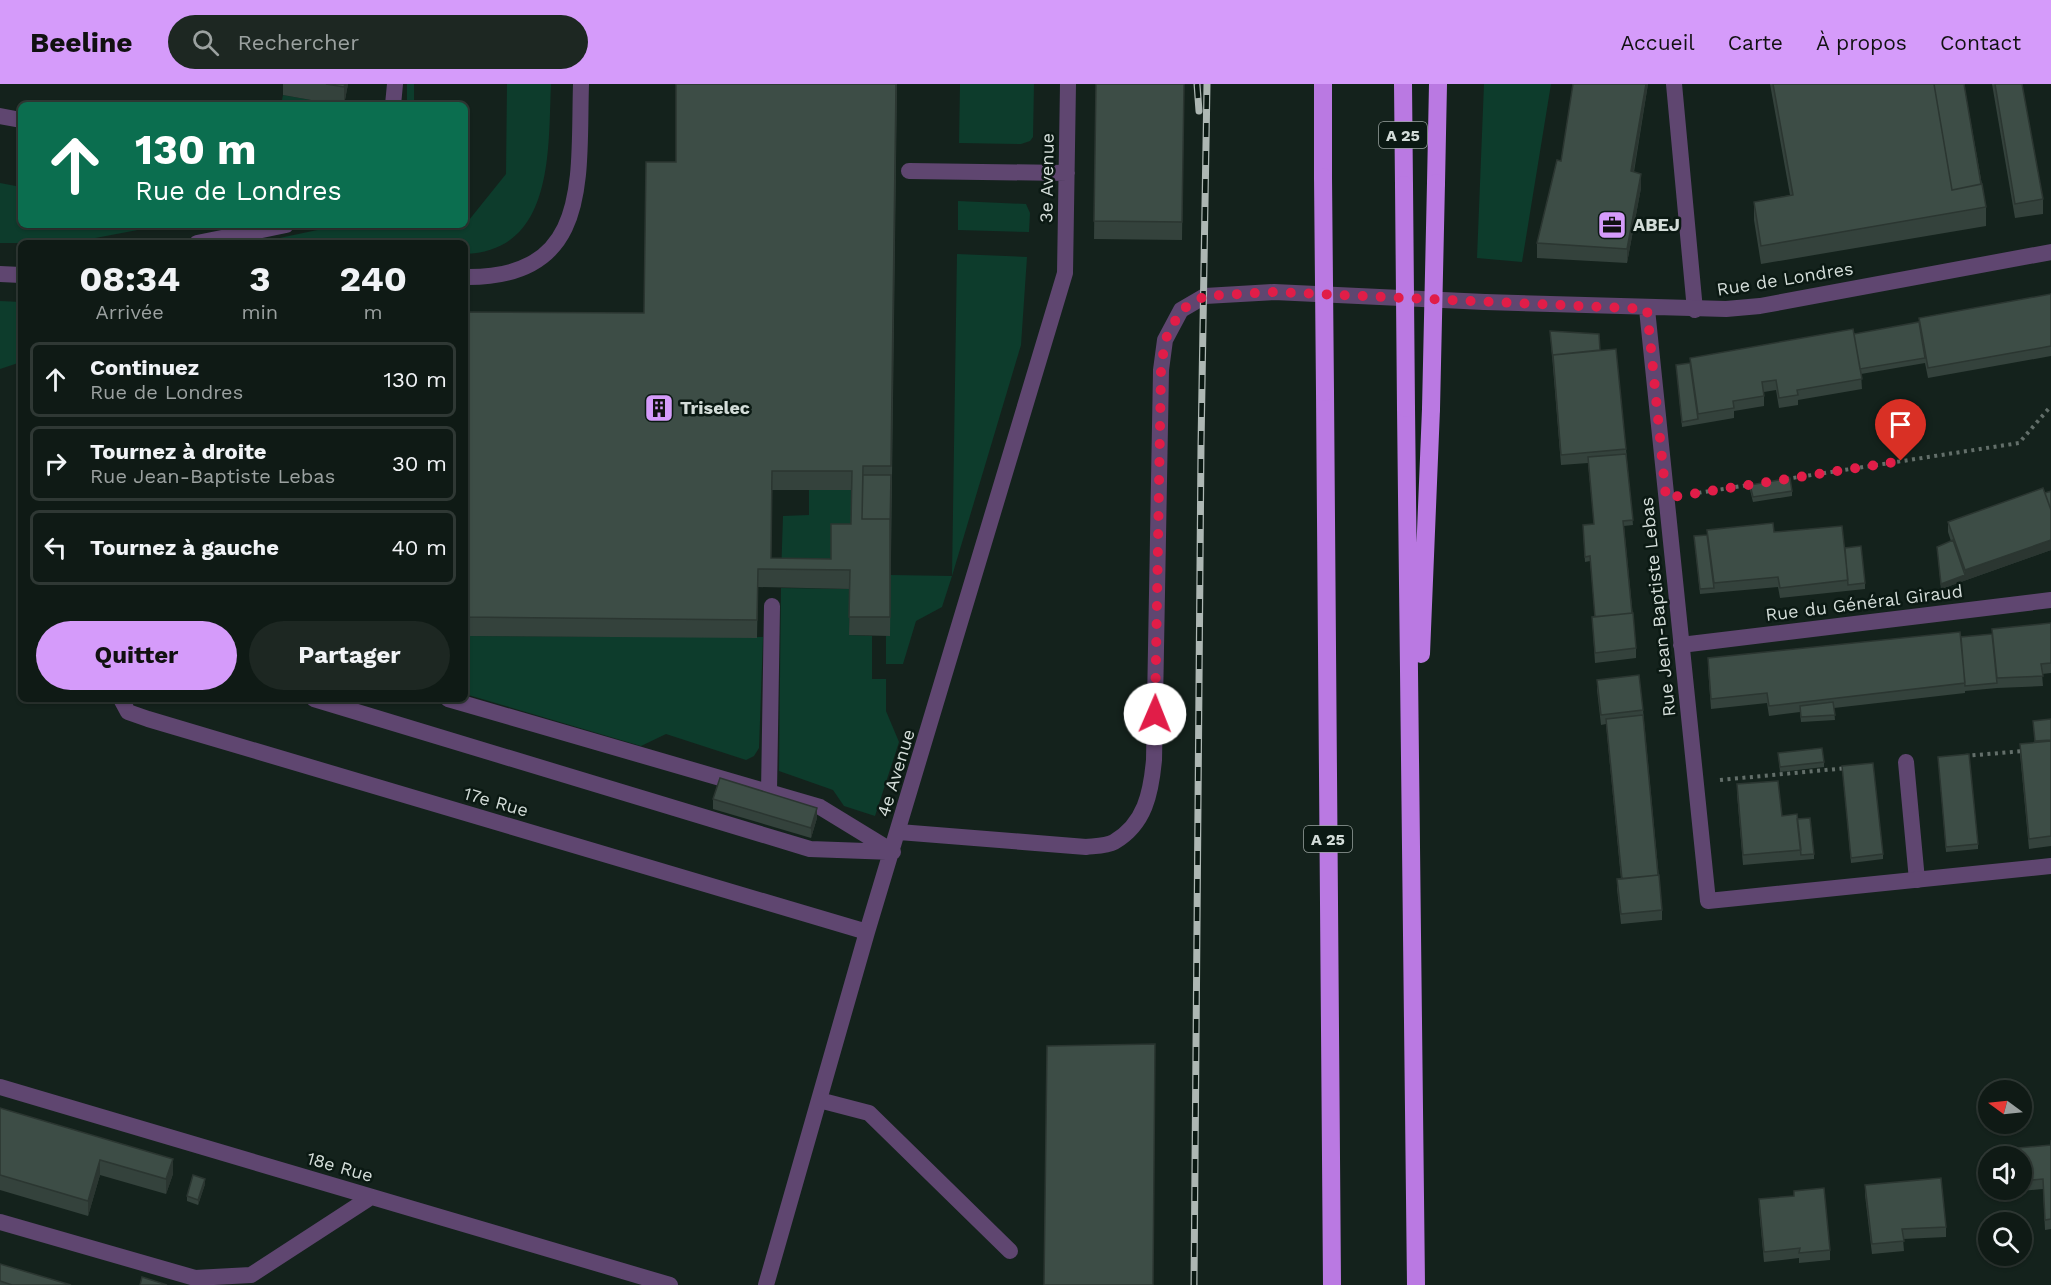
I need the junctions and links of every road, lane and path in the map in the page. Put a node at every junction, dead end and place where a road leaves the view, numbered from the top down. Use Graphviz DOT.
graph roads {
  1 [pos="394,84"];
  2 [pos="581,84"];
  3 [pos="1068,84"];
  4 [pos="1323,84"];
  5 [pos="1403,84"];
  6 [pos="1438,84"];
  7 [pos="1674,84"];
  8 [pos="393,102"];
  9 [pos="0,116"];
  10 [pos="18,119"];
  11 [pos="909,171"];
  12 [pos="1067,173"];
  13 [pos="271,228"];
  14 [pos="212,240"];
  15 [pos="2051,252"];
  16 [pos="1065,273"];
  17 [pos="0,274"];
  18 [pos="18,275"];
  19 [pos="468,277"];
  20 [pos="1647,309"];
  21 [pos="1695,310"];
  22 [pos="2051,406"];
  23 [pos="1784,480"];
  24 [pos="1760,483"];
  25 [pos="1666,498"];
  26 [pos="2051,600"];
  27 [pos="772,606"];
  28 [pos="1681,645"];
  29 [pos="123,702"];
  30 [pos="324,702"];
  31 [pos="457,702"];
  32 [pos="2029,750"];
  33 [pos="1962,756"];
  34 [pos="1906,762"];
  35 [pos="1859,766"];
  36 [pos="1696,783"];
  37 [pos="769,792"];
  38 [pos="898,832"];
  39 [pos="893,852"];
  40 [pos="1413,857"];
  41 [pos="2051,866"];
  42 [pos="1917,880"];
  43 [pos="867,932"];
  44 [pos="0,1087"];
  45 [pos="819,1100"];
  46 [pos="370,1197"];
  47 [pos="0,1222"];
  48 [pos="1010,1251"];
  49 [pos="248,1280"];
  50 [pos="670,1285"];
  51 [pos="766,1285"];
  52 [pos="1332,1285"];
  53 [pos="1416,1285"];
  1 -- 8 [label="street"];
  2 -- 19 [label="street"];
  3 -- 12 [label="street, 3e Avenue"];
  4 -- 52 [label="highway, A 25, bridge"];
  5 -- 40 [label="highway, A 25, bridge"];
  6 -- 40 [label="highway, bridge"];
  7 -- 21 [label="street"];
  9 -- 10 [label="street"];
  11 -- 12 [label="street"];
  12 -- 16 [label="street, 3e Avenue"];
  13 -- 14 [label="street"];
  15 -- 21 [label="street, Rue de Londres"];
  16 -- 38 [label="street, 4e Avenue"];
  17 -- 18 [label="street"];
  20 -- 21 [label="street, Rue de Londres"];
  20 -- 25 [label="street, Rue Jean-Baptiste Lebas"];
  20 -- 38 [label="street, Rue de Londres"];
  22 -- 23 [label="path"];
  24 -- 25 [label="path"];
  25 -- 28 [label="street, Rue Jean-Baptiste Lebas"];
  26 -- 28 [label="street, Rue du Général Giraud"];
  27 -- 37 [label="street"];
  28 -- 36 [label="street, Rue Jean-Baptiste Lebas"];
  29 -- 43 [label="street, 17e Rue"];
  30 -- 39 [label="street"];
  31 -- 37 [label="street"];
  32 -- 33 [label="path"];
  34 -- 42 [label="street"];
  35 -- 36 [label="path"];
  36 -- 42 [label="street, Rue Jean-Baptiste Lebas"];
  37 -- 39 [label="street"];
  38 -- 39 [label="street, 4e Avenue"];
  39 -- 43 [label="street, 4e Avenue"];
  40 -- 53 [label="highway, A 25"];
  41 -- 42 [label="street"];
  43 -- 45 [label="street, 4e Avenue"];
  44 -- 46 [label="street, 18e Rue"];
  45 -- 48 [label="street"];
  45 -- 51 [label="street, 4e Avenue"];
  46 -- 49 [label="street"];
  46 -- 50 [label="street, 18e Rue"];
  47 -- 49 [label="street"];
}
